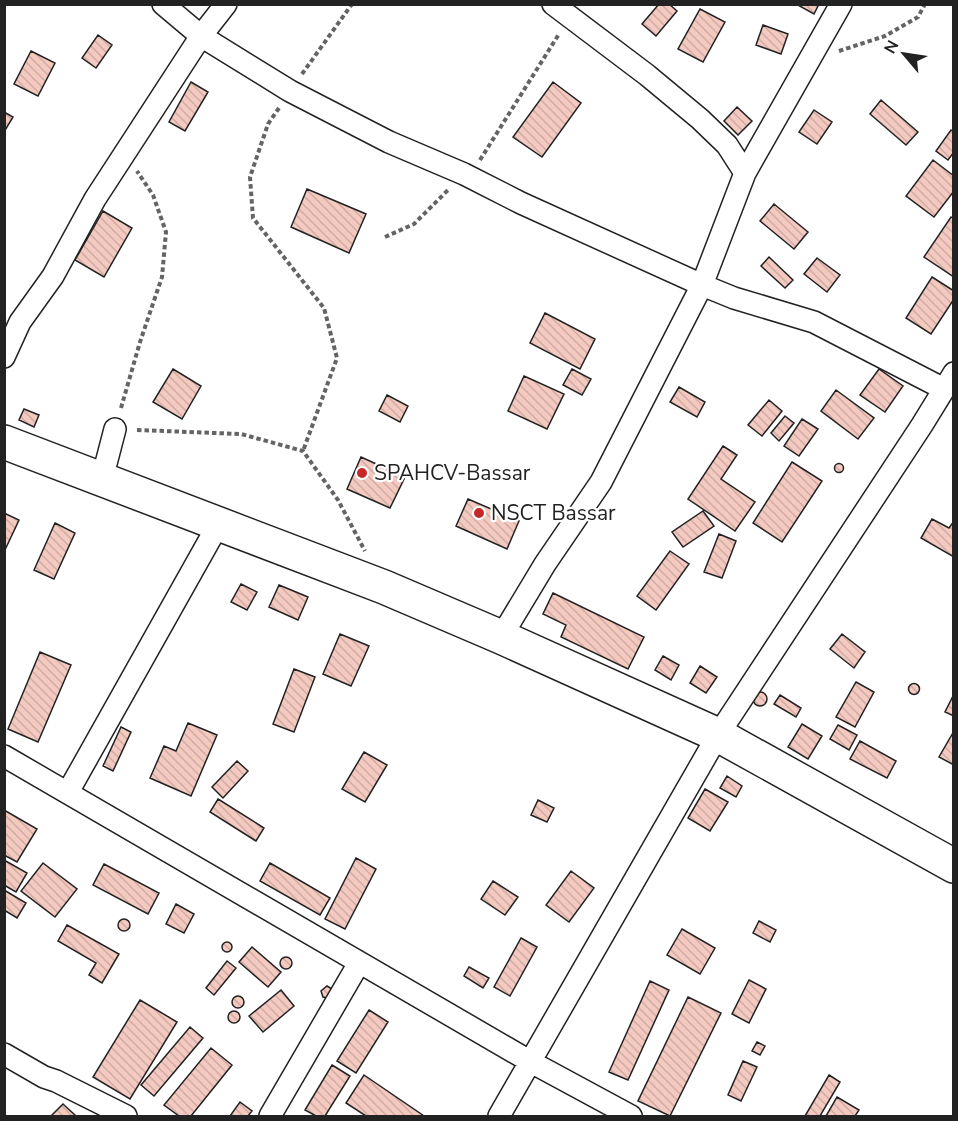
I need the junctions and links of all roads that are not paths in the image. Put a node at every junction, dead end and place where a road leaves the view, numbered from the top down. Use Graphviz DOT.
graph roads {
  1 [pos="163,4"];
  2 [pos="226,4"];
  3 [pos="841,4"];
  4 [pos="562,11"];
  5 [pos="201,36"];
  6 [pos="746,172"];
  7 [pos="702,285"];
  8 [pos="4,357"];
  9 [pos="950,380"];
  10 [pos="115,429"];
  11 [pos="4,442"];
  12 [pos="102,479"];
  13 [pos="218,525"];
  14 [pos="501,637"];
  15 [pos="718,735"];
  16 [pos="4,756"];
  17 [pos="68,792"];
  18 [pos="954,866"];
  19 [pos="359,963"];
  20 [pos="4,1054"];
  21 [pos="531,1062"];
  22 [pos="126,1116"];
  23 [pos="270,1116"];
  24 [pos="499,1116"];
  25 [pos="632,1116"];
  1 -- 5 [label="street"];
  2 -- 5 [label="street"];
  3 -- 6 [label="street"];
  4 -- 6 [label="street"];
  5 -- 7 [label="street"];
  5 -- 8 [label="street"];
  6 -- 7 [label="street"];
  7 -- 9 [label="street"];
  7 -- 14 [label="street"];
  9 -- 15 [label="street"];
  10 -- 12 [label="street"];
  11 -- 12 [label="main road"];
  12 -- 13 [label="main road"];
  13 -- 14 [label="main road"];
  13 -- 17 [label="street"];
  14 -- 15 [label="main road"];
  15 -- 18 [label="main road"];
  15 -- 21 [label="street"];
  16 -- 17 [label="street"];
  17 -- 19 [label="street"];
  19 -- 21 [label="street"];
  19 -- 23 [label="street"];
  20 -- 22 [label="street"];
  21 -- 24 [label="street"];
  21 -- 25 [label="street"];
}
